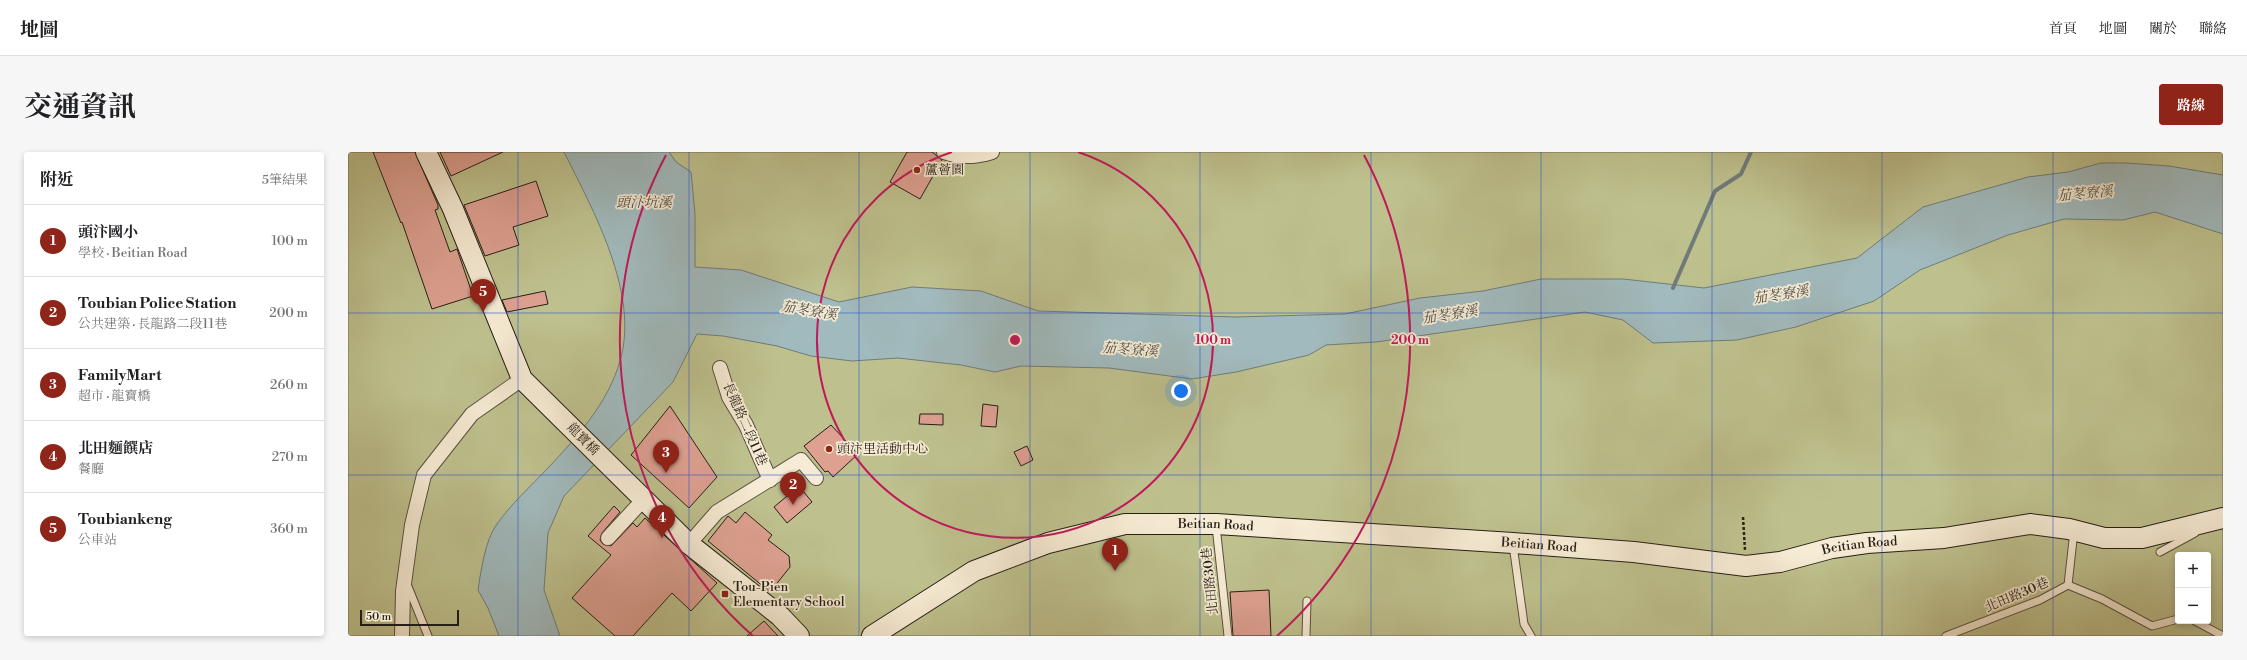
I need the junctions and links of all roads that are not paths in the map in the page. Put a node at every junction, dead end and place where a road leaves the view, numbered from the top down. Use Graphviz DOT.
graph roads {
  1 [pos="426,152"];
  2 [pos="944,152"];
  3 [pos="992,152"];
  4 [pos="720,368"];
  5 [pos="522,379"];
  6 [pos="816,478"];
  7 [pos="770,480"];
  8 [pos="644,499"];
  9 [pos="2221,519"];
  10 [pos="1216,524"];
  11 [pos="2074,530"];
  12 [pos="608,538"];
  13 [pos="1513,543"];
  14 [pos="688,544"];
  15 [pos="2160,552"];
  16 [pos="405,578"];
  17 [pos="2068,584"];
  18 [pos="1307,601"];
  19 [pos="2175,620"];
  20 [pos="2201,624"];
  21 [pos="402,636"];
  22 [pos="428,636"];
  23 [pos="799,636"];
  24 [pos="872,636"];
  25 [pos="1228,636"];
  26 [pos="1306,636"];
  27 [pos="1531,636"];
  28 [pos="1946,636"];
  29 [pos="2223,636"];
  1 -- 5 [label="street"];
  2 -- 3 [label="street"];
  4 -- 7 [label="street, 長龍路二段11巷"];
  5 -- 8 [label="street, 龍寶橋"];
  5 -- 16 [label="street"];
  6 -- 7 [label="street, 長龍路二段11巷"];
  7 -- 14 [label="street, 長龍路二段11巷"];
  8 -- 12 [label="street"];
  8 -- 14 [label="street, 龍寶橋"];
  9 -- 11 [label="street, Beitian Road"];
  9 -- 15 [label="lane"];
  10 -- 13 [label="street, Beitian Road"];
  10 -- 24 [label="street, Beitian Road"];
  10 -- 25 [label="lane, 北田路30巷"];
  11 -- 13 [label="street, Beitian Road"];
  11 -- 17 [label="lane, 北田路30巷"];
  13 -- 27 [label="lane"];
  14 -- 23 [label="street, 龍寶橋"];
  16 -- 21 [label="street"];
  16 -- 22 [label="lane"];
  17 -- 19 [label="lane"];
  17 -- 28 [label="lane, 北田路30巷"];
  18 -- 26 [label="lane"];
  20 -- 29 [label="lane"];
}
